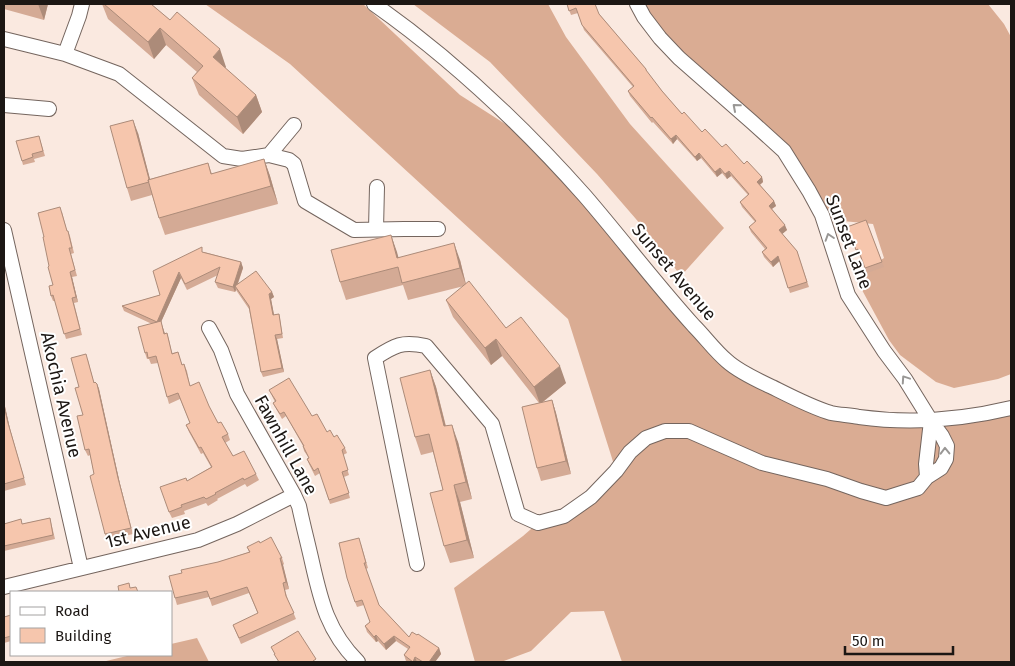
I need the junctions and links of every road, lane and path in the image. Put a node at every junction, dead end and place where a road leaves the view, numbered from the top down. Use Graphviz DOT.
graph roads {
  1 [pos="82,4"];
  2 [pos="374,4"];
  3 [pos="637,4"];
  4 [pos="4,38"];
  5 [pos="65,54"];
  6 [pos="4,105"];
  7 [pos="49,109"];
  8 [pos="294,125"];
  9 [pos="269,155"];
  10 [pos="377,187"];
  11 [pos="376,229"];
  12 [pos="438,229"];
  13 [pos="4,230"];
  14 [pos="209,328"];
  15 [pos="1011,408"];
  16 [pos="931,420"];
  17 [pos="927,477"];
  18 [pos="294,495"];
  19 [pos="417,564"];
  20 [pos="81,568"];
  21 [pos="4,587"];
  22 [pos="358,662"];
  1 -- 5 [label="street"];
  2 -- 16 [label="street, Sunset Avenue"];
  16 -- 3 [label="street, Sunset Lane, one-way"];
  4 -- 5 [label="street"];
  5 -- 9 [label="street"];
  6 -- 7 [label="street"];
  8 -- 9 [label="street"];
  9 -- 11 [label="street"];
  10 -- 11 [label="street"];
  11 -- 12 [label="street"];
  13 -- 20 [label="street, Akochia Avenue"];
  14 -- 18 [label="street, Fawnhill Lane"];
  15 -- 16 [label="street, Sunset Avenue"];
  16 -- 17 [label="street"];
  17 -- 16 [label="street, Sunset Lane, one-way"];
  17 -- 19 [label="street, Sunset Lane"];
  18 -- 20 [label="street, 1st Avenue"];
  18 -- 22 [label="street, Fawnhill Lane"];
  20 -- 21 [label="street, 1st Avenue"];
}
